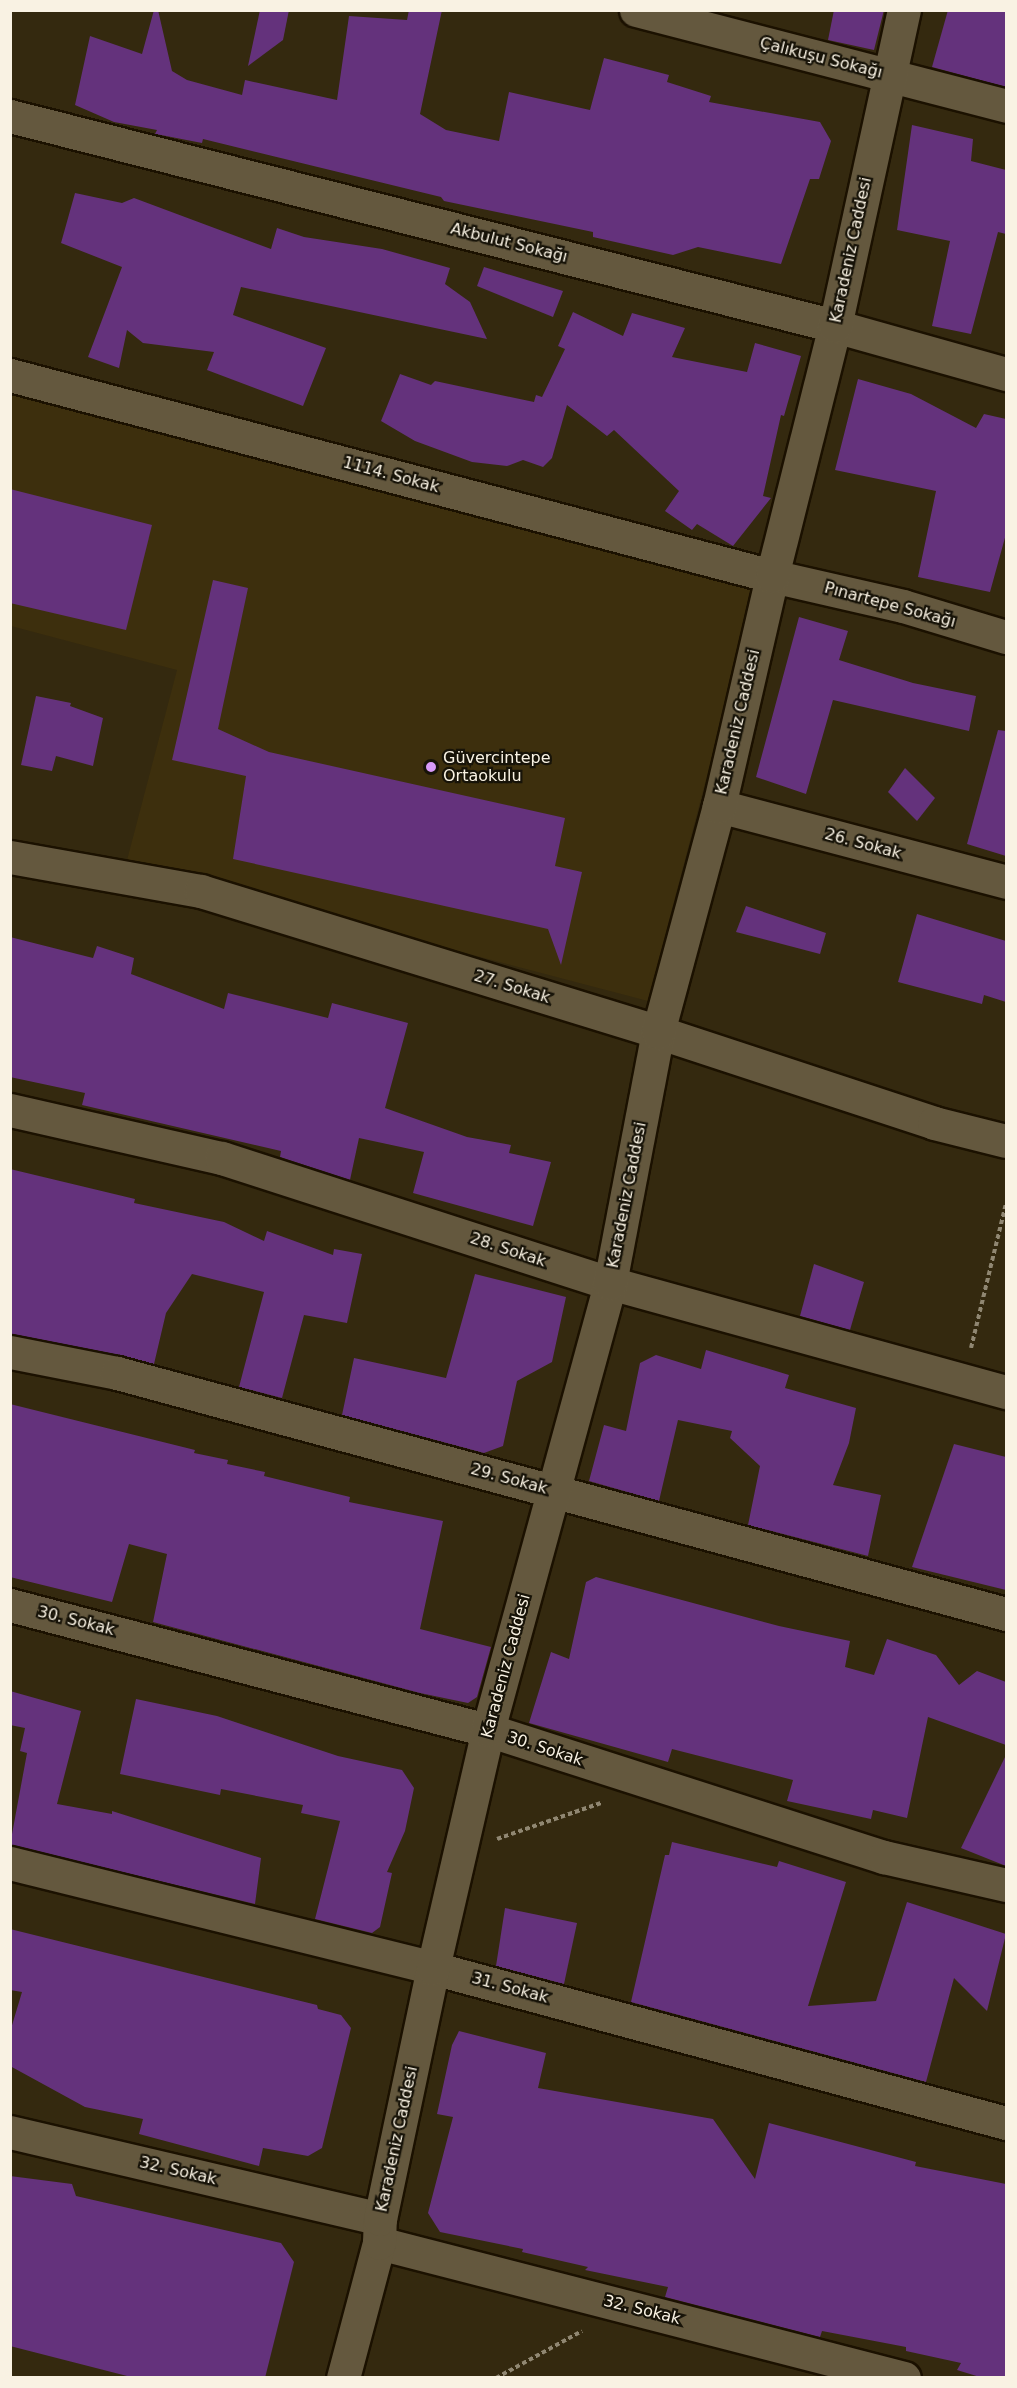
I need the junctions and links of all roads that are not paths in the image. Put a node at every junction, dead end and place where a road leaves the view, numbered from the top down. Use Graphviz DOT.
graph roads {
  1 [pos="636,10"];
  2 [pos="904,10"];
  3 [pos="887,75"];
  4 [pos="1006,106"];
  5 [pos="10,116"];
  6 [pos="836,326"];
  7 [pos="1006,374"];
  8 [pos="10,375"];
  9 [pos="772,576"];
  10 [pos="1006,637"];
  11 [pos="719,806"];
  12 [pos="10,857"];
  13 [pos="1006,882"];
  14 [pos="658,1032"];
  15 [pos="10,1110"];
  16 [pos="1006,1141"];
  17 [pos="610,1283"];
  18 [pos="10,1352"];
  19 [pos="1006,1392"];
  20 [pos="554,1491"];
  21 [pos="10,1605"];
  22 [pos="1006,1614"];
  23 [pos="488,1730"];
  24 [pos="10,1863"];
  25 [pos="1006,1885"];
  26 [pos="433,1968"];
  27 [pos="1006,2123"];
  28 [pos="10,2132"];
  29 [pos="379,2231"];
  30 [pos="817,2366"];
  31 [pos="343,2378"];
  32 [pos="904,2378"];
  1 -- 3 [label="street, Çalıkuşu Sokağı"];
  2 -- 3 [label="street, Karadeniz Caddesi"];
  3 -- 4 [label="street, Çalıkuşu Sokağı"];
  3 -- 6 [label="street, Karadeniz Caddesi"];
  5 -- 6 [label="street, Akbulut Sokağı"];
  6 -- 7 [label="street, Akbulut Sokağı"];
  6 -- 9 [label="street, Karadeniz Caddesi"];
  8 -- 9 [label="street, 1114. Sokak"];
  9 -- 10 [label="street, Pınartepe Sokağı"];
  9 -- 11 [label="street, Karadeniz Caddesi"];
  11 -- 13 [label="street, 26. Sokak"];
  11 -- 14 [label="street, Karadeniz Caddesi"];
  12 -- 14 [label="street, 27. Sokak"];
  14 -- 16 [label="street, 27. Sokak"];
  14 -- 17 [label="street, Karadeniz Caddesi"];
  15 -- 17 [label="street, 28. Sokak"];
  17 -- 19 [label="street, 28. Sokak"];
  17 -- 20 [label="street, Karadeniz Caddesi"];
  18 -- 20 [label="street, 29. Sokak"];
  20 -- 22 [label="street, 29. Sokak"];
  20 -- 23 [label="street, Karadeniz Caddesi"];
  21 -- 23 [label="street, 30. Sokak"];
  23 -- 25 [label="street, 30. Sokak"];
  23 -- 26 [label="street, Karadeniz Caddesi"];
  24 -- 26 [label="street, 31. Sokak"];
  26 -- 27 [label="street, 31. Sokak"];
  26 -- 29 [label="street, Karadeniz Caddesi"];
  28 -- 29 [label="street, 32. Sokak"];
  29 -- 30 [label="street, 32. Sokak"];
  29 -- 31 [label="street, Karadeniz Caddesi"];
  30 -- 32 [label="street, 32. Sokak"];
}
